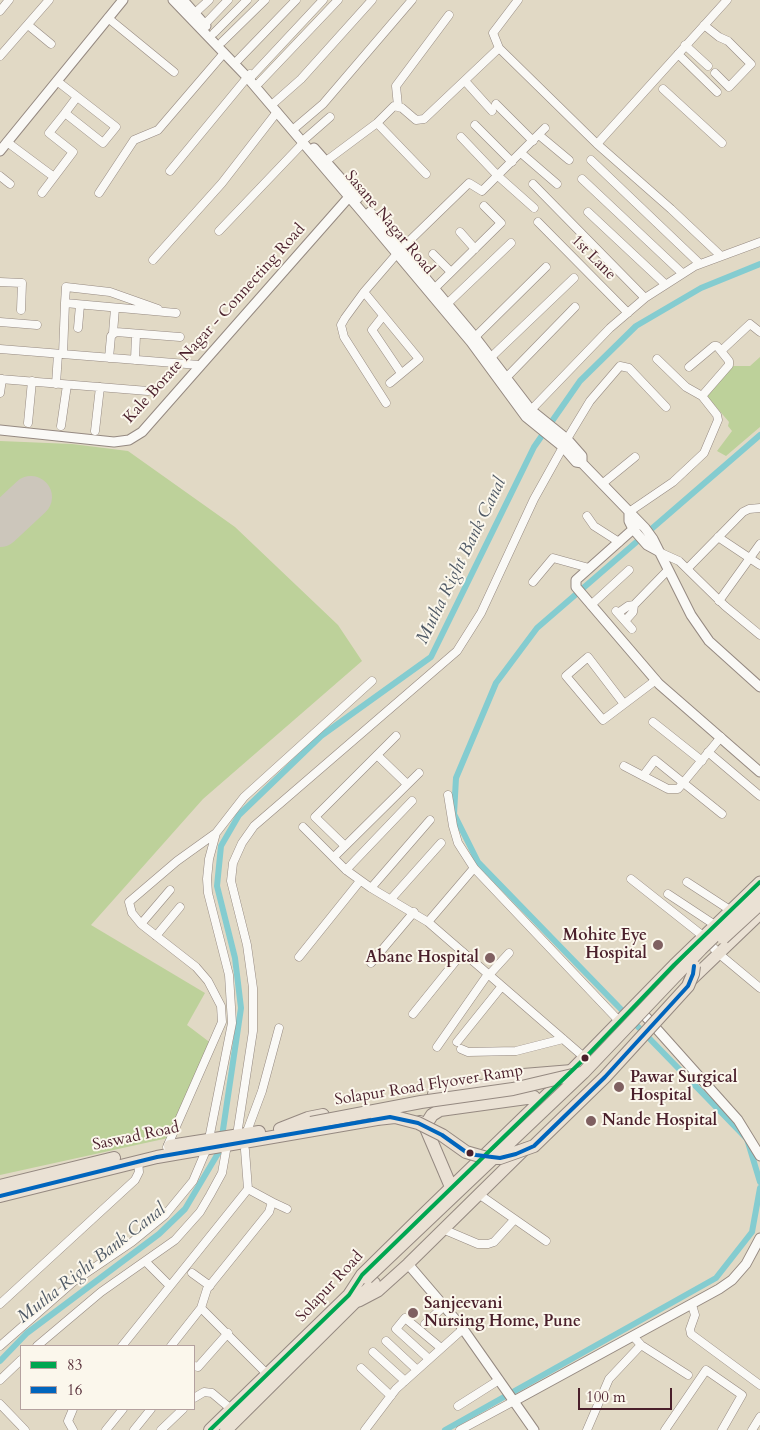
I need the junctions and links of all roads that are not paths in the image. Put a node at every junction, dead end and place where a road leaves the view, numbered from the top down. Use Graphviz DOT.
graph roads {
  1 [pos="9,0"];
  2 [pos="50,0"];
  3 [pos="123,0"];
  4 [pos="173,0"];
  5 [pos="183,0"];
  6 [pos="209,0"];
  7 [pos="228,0"];
  8 [pos="247,0"];
  9 [pos="265,0"];
  10 [pos="296,0"];
  11 [pos="323,0"];
  12 [pos="338,0"];
  13 [pos="372,0"];
  14 [pos="412,0"];
  15 [pos="518,0"];
  16 [pos="727,0"];
  17 [pos="0,10"];
  18 [pos="196,13"];
  19 [pos="449,15"];
  20 [pos="108,18"];
  21 [pos="205,24"];
  22 [pos="28,25"];
  23 [pos="704,25"];
  24 [pos="214,33"];
  25 [pos="222,42"];
  26 [pos="51,44"];
  27 [pos="685,45"];
  28 [pos="499,48"];
  29 [pos="224,53"];
  30 [pos="678,54"];
  31 [pos="0,56"];
  32 [pos="238,60"];
  33 [pos="708,66"];
  34 [pos="174,72"];
  35 [pos="715,73"];
  36 [pos="250,76"];
  37 [pos="57,81"];
  38 [pos="465,81"];
  39 [pos="259,84"];
  40 [pos="659,85"];
  41 [pos="717,92"];
  42 [pos="77,97"];
  43 [pos="275,102"];
  44 [pos="398,106"];
  45 [pos="278,112"];
  46 [pos="65,113"];
  47 [pos="330,117"];
  48 [pos="377,123"];
  49 [pos="475,125"];
  50 [pos="296,127"];
  51 [pos="461,137"];
  52 [pos="304,141"];
  53 [pos="533,141"];
  54 [pos="7,142"];
  55 [pos="722,142"];
  56 [pos="597,144"];
  57 [pos="0,151"];
  58 [pos="521,153"];
  59 [pos="569,160"];
  60 [pos="590,160"];
  61 [pos="512,162"];
  62 [pos="323,163"];
  63 [pos="170,171"];
  64 [pos="426,174"];
  65 [pos="0,176"];
  66 [pos="498,176"];
  67 [pos="54,177"];
  68 [pos="582,179"];
  69 [pos="10,184"];
  70 [pos="533,184"];
  71 [pos="556,184"];
  72 [pos="42,193"];
  73 [pos="99,193"];
  74 [pos="349,197"];
  75 [pos="484,206"];
  76 [pos="534,208"];
  77 [pos="588,212"];
  78 [pos="538,222"];
  79 [pos="219,231"];
  80 [pos="460,232"];
  81 [pos="760,242"];
  82 [pos="511,243"];
  83 [pos="475,249"];
  84 [pos="399,252"];
  85 [pos="433,254"];
  86 [pos="721,256"];
  87 [pos="153,260"];
  88 [pos="700,264"];
  89 [pos="546,267"];
  90 [pos="451,272"];
  91 [pos="682,273"];
  92 [pos="574,278"];
  93 [pos="0,282"];
  94 [pos="665,284"];
  95 [pos="434,289"];
  96 [pos="364,292"];
  97 [pos="645,298"];
  98 [pos="65,303"];
  99 [pos="447,304"];
  100 [pos="80,305"];
  101 [pos="575,307"];
  102 [pos="114,308"];
  103 [pos="21,310"];
  104 [pos="164,312"];
  105 [pos="176,313"];
  106 [pos="628,313"];
  107 [pos="383,316"];
  108 [pos="0,322"];
  109 [pos="37,325"];
  110 [pos="78,328"];
  111 [pos="760,332"];
  112 [pos="113,333"];
  113 [pos="136,334"];
  114 [pos="180,337"];
  115 [pos="473,339"];
  116 [pos="0,349"];
  117 [pos="721,351"];
  118 [pos="61,354"];
  119 [pos="109,358"];
  120 [pos="657,359"];
  121 [pos="135,360"];
  122 [pos="489,360"];
  123 [pos="199,366"];
  124 [pos="689,367"];
  125 [pos="401,373"];
  126 [pos="1,379"];
  127 [pos="504,380"];
  128 [pos="32,381"];
  129 [pos="390,382"];
  130 [pos="56,384"];
  131 [pos="66,385"];
  132 [pos="100,387"];
  133 [pos="148,391"];
  134 [pos="0,393"];
  135 [pos="702,396"];
  136 [pos="386,403"];
  137 [pos="666,406"];
  138 [pos="531,410"];
  139 [pos="28,423"];
  140 [pos="61,426"];
  141 [pos="0,430"];
  142 [pos="95,431"];
  143 [pos="557,436"];
  144 [pos="565,442"];
  145 [pos="635,457"];
  146 [pos="602,484"];
  147 [pos="760,508"];
  148 [pos="629,512"];
  149 [pos="587,516"];
  150 [pos="639,529"];
  151 [pos="718,537"];
  152 [pos="618,542"];
  153 [pos="759,546"];
  154 [pos="659,552"];
  155 [pos="749,558"];
  156 [pos="760,565"];
  157 [pos="589,568"];
  158 [pos="688,568"];
  159 [pos="629,570"];
  160 [pos="668,570"];
  161 [pos="533,582"];
  162 [pos="719,600"];
  163 [pos="591,605"];
  164 [pos="632,628"];
  165 [pos="758,630"];
  166 [pos="656,680"];
  167 [pos="372,681"];
  168 [pos="760,687"];
  169 [pos="624,704"];
  170 [pos="653,722"];
  171 [pos="396,736"];
  172 [pos="720,737"];
  173 [pos="708,752"];
  174 [pos="377,755"];
  175 [pos="702,761"];
  176 [pos="624,766"];
  177 [pos="419,772"];
  178 [pos="760,772"];
  179 [pos="643,776"];
  180 [pos="684,783"];
  181 [pos="407,784"];
  182 [pos="448,795"];
  183 [pos="760,796"];
  184 [pos="412,800"];
  185 [pos="722,814"];
  186 [pos="430,820"];
  187 [pos="303,827"];
  188 [pos="216,833"];
  189 [pos="441,843"];
  190 [pos="345,846"];
  191 [pos="334,857"];
  192 [pos="474,868"];
  193 [pos="346,870"];
  194 [pos="631,879"];
  195 [pos="360,881"];
  196 [pos="687,882"];
  197 [pos="760,882"];
  198 [pos="371,888"];
  199 [pos="170,890"];
  200 [pos="760,892"];
  201 [pos="668,894"];
  202 [pos="391,899"];
  203 [pos="760,904"];
  204 [pos="180,907"];
  205 [pos="730,910"];
  206 [pos="414,912"];
  207 [pos="760,914"];
  208 [pos="428,922"];
  209 [pos="142,924"];
  210 [pos="715,925"];
  211 [pos="156,936"];
  212 [pos="703,936"];
  213 [pos="463,952"];
  214 [pos="718,952"];
  215 [pos="509,953"];
  216 [pos="299,957"];
  217 [pos="371,963"];
  218 [pos="694,966"];
  219 [pos="488,974"];
  220 [pos="502,986"];
  221 [pos="760,988"];
  222 [pos="414,1014"];
  223 [pos="627,1014"];
  224 [pos="222,1022"];
  225 [pos="232,1023"];
  226 [pos="648,1023"];
  227 [pos="279,1028"];
  228 [pos="563,1039"];
  229 [pos="437,1046"];
  230 [pos="585,1058"];
  231 [pos="578,1072"];
  232 [pos="494,1084"];
  233 [pos="548,1094"];
  234 [pos="530,1097"];
  235 [pos="564,1111"];
  236 [pos="425,1126"];
  237 [pos="280,1129"];
  238 [pos="235,1142"];
  239 [pos="210,1143"];
  240 [pos="167,1147"];
  241 [pos="760,1156"];
  242 [pos="138,1162"];
  243 [pos="0,1186"];
  244 [pos="451,1187"];
  245 [pos="248,1189"];
  246 [pos="480,1194"];
  247 [pos="0,1196"];
  248 [pos="272,1202"];
  249 [pos="287,1209"];
  250 [pos="514,1220"];
  251 [pos="444,1230"];
  252 [pos="760,1238"];
  253 [pos="546,1241"];
  254 [pos="146,1262"];
  255 [pos="408,1264"];
  256 [pos="192,1273"];
  257 [pos="371,1281"];
  258 [pos="170,1286"];
  259 [pos="210,1286"];
  260 [pos="352,1299"];
  261 [pos="1,1301"];
  262 [pos="692,1305"];
  263 [pos="444,1306"];
  264 [pos="201,1308"];
  265 [pos="424,1324"];
  266 [pos="463,1329"];
  267 [pos="228,1333"];
  268 [pos="633,1336"];
  269 [pos="386,1341"];
  270 [pos="38,1345"];
  271 [pos="123,1345"];
  272 [pos="172,1345"];
  273 [pos="641,1345"];
  274 [pos="0,1346"];
  275 [pos="441,1348"];
  276 [pos="373,1352"];
  277 [pos="429,1359"];
  278 [pos="20,1361"];
  279 [pos="195,1366"];
  280 [pos="361,1368"];
  281 [pos="416,1369"];
  282 [pos="267,1374"];
  283 [pos="688,1375"];
  284 [pos="0,1380"];
  285 [pos="499,1380"];
  286 [pos="405,1381"];
  287 [pos="760,1385"];
  288 [pos="390,1396"];
  289 [pos="195,1397"];
  290 [pos="513,1399"];
  291 [pos="0,1404"];
  292 [pos="458,1406"];
  293 [pos="73,1410"];
  294 [pos="122,1410"];
  295 [pos="150,1410"];
  296 [pos="182,1410"];
  297 [pos="231,1410"];
  298 [pos="760,1417"];
  299 [pos="229,1429"];
  300 [pos="25,1430"];
  301 [pos="73,1430"];
  302 [pos="106,1430"];
  303 [pos="134,1430"];
  304 [pos="161,1430"];
  305 [pos="210,1430"];
  306 [pos="365,1430"];
  307 [pos="460,1430"];
  308 [pos="534,1430"];
  309 [pos="588,1430"];
  310 [pos="665,1430"];
  311 [pos="722,1430"];
  312 [pos="752,1430"];
  1 -- 17 [label="street"];
  2 -- 22 [label="street"];
  3 -- 20 [label="street"];
  4 -- 29 [label="street, Sasane Nagar Road"];
  5 -- 18 [label="street, Sasane Nagar Road"];
  6 -- 18 [label="street"];
  7 -- 21 [label="street"];
  8 -- 24 [label="street"];
  9 -- 25 [label="street"];
  10 -- 32 [label="street"];
  11 -- 36 [label="street"];
  12 -- 39 [label="street"];
  13 -- 43 [label="street"];
  14 -- 50 [label="street"];
  15 -- 28 [label="street"];
  16 -- 23 [label="street"];
  18 -- 21 [label="street, Sasane Nagar Road"];
  19 -- 44 [label="street"];
  20 -- 34 [label="street"];
  20 -- 37 [label="street"];
  21 -- 24 [label="street, Sasane Nagar Road"];
  22 -- 26 [label="street"];
  22 -- 31 [label="street"];
  23 -- 27 [label="street"];
  23 -- 35 [label="street"];
  24 -- 25 [label="street, Sasane Nagar Road"];
  25 -- 32 [label="street, Sasane Nagar Road"];
  27 -- 30 [label="street"];
  27 -- 33 [label="street"];
  28 -- 38 [label="street"];
  28 -- 56 [label="street"];
  29 -- 36 [label="street, Sasane Nagar Road"];
  29 -- 73 [label="street"];
  30 -- 40 [label="street"];
  30 -- 41 [label="street"];
  32 -- 36 [label="street, Sasane Nagar Road"];
  36 -- 39 [label="street, Sasane Nagar Road"];
  36 -- 45 [label="street, Sasane Nagar Road"];
  36 -- 63 [label="street"];
  37 -- 42 [label="street"];
  37 -- 54 [label="street"];
  38 -- 44 [label="street"];
  38 -- 53 [label="street"];
  39 -- 43 [label="street, Sasane Nagar Road"];
  40 -- 55 [label="street"];
  40 -- 56 [label="street"];
  42 -- 46 [label="street"];
  42 -- 46 [label="street"];
  43 -- 50 [label="street, Sasane Nagar Road"];
  44 -- 48 [label="street"];
  45 -- 52 [label="street, Sasane Nagar Road"];
  45 -- 87 [label="street"];
  46 -- 67 [label="street"];
  47 -- 52 [label="street"];
  48 -- 62 [label="street"];
  48 -- 64 [label="street"];
  49 -- 61 [label="street"];
  50 -- 52 [label="street, Sasane Nagar Road"];
  51 -- 66 [label="street"];
  52 -- 62 [label="street, Sasane Nagar Road"];
  52 -- 79 [label="street"];
  53 -- 58 [label="street"];
  53 -- 59 [label="street"];
  54 -- 57 [label="street"];
  54 -- 67 [label="street"];
  56 -- 86 [label="street"];
  58 -- 61 [label="street"];
  58 -- 71 [label="street"];
  60 -- 88 [label="street"];
  61 -- 66 [label="street"];
  62 -- 74 [label="street, Sasane Nagar Road"];
  62 -- 84 [label="street, Sasane Nagar Road"];
  65 -- 69 [label="street"];
  66 -- 76 [label="street"];
  66 -- 84 [label="street"];
  67 -- 72 [label="street"];
  68 -- 91 [label="street"];
  70 -- 97 [label="street"];
  74 -- 84 [label="street, Sasane Nagar Road"];
  74 -- 123 [label="street, Kale Borate Nagar - Connecting Road"];
  75 -- 83 [label="street"];
  77 -- 94 [label="street"];
  78 -- 106 [label="street, 1st Lane"];
  80 -- 83 [label="street"];
  81 -- 86 [label="street"];
  82 -- 99 [label="street"];
  83 -- 90 [label="street"];
  84 -- 95 [label="street, Sasane Nagar Road"];
  84 -- 96 [label="street"];
  84 -- 115 [label="street, Sasane Nagar Road"];
  85 -- 90 [label="street"];
  86 -- 88 [label="street"];
  88 -- 91 [label="street"];
  89 -- 115 [label="street"];
  90 -- 95 [label="street"];
  91 -- 94 [label="street"];
  92 -- 122 [label="street"];
  93 -- 103 [label="street"];
  94 -- 97 [label="street"];
  95 -- 99 [label="street, Sasane Nagar Road"];
  96 -- 107 [label="street"];
  96 -- 136 [label="street"];
  97 -- 106 [label="street"];
  98 -- 100 [label="street"];
  98 -- 104 [label="street"];
  98 -- 118 [label="street"];
  99 -- 115 [label="street, Sasane Nagar Road"];
  100 -- 102 [label="street"];
  100 -- 110 [label="street"];
  101 -- 127 [label="street"];
  102 -- 104 [label="street"];
  102 -- 112 [label="street"];
  104 -- 105 [label="street"];
  106 -- 138 [label="street"];
  107 -- 125 [label="street"];
  107 -- 125 [label="street"];
  108 -- 109 [label="street"];
  111 -- 117 [label="street"];
  112 -- 113 [label="street"];
  112 -- 119 [label="street"];
  113 -- 114 [label="street"];
  113 -- 121 [label="street"];
  115 -- 122 [label="street, Sasane Nagar Road"];
  116 -- 118 [label="street"];
  117 -- 124 [label="street"];
  117 -- 135 [label="street"];
  118 -- 119 [label="street"];
  118 -- 130 [label="street"];
  119 -- 121 [label="street"];
  120 -- 135 [label="street"];
  121 -- 123 [label="street"];
  122 -- 127 [label="street, Sasane Nagar Road"];
  123 -- 141 [label="street, Kale Borate Nagar - Connecting Road"];
  125 -- 129 [label="street"];
  126 -- 128 [label="street"];
  126 -- 134 [label="street"];
  127 -- 138 [label="street, Sasane Nagar Road"];
  127 -- 143 [label="street, Sasane Nagar Road"];
  128 -- 130 [label="street"];
  128 -- 139 [label="street"];
  130 -- 131 [label="street"];
  131 -- 132 [label="street"];
  131 -- 140 [label="street"];
  132 -- 133 [label="street"];
  132 -- 142 [label="street"];
  135 -- 148 [label="street"];
  137 -- 144 [label="street"];
  138 -- 143 [label="street, Sasane Nagar Road"];
  143 -- 144 [label="street, Sasane Nagar Road"];
  144 -- 146 [label="street, Sasane Nagar Road"];
  144 -- 238 [label="street"];
  145 -- 146 [label="street"];
  146 -- 148 [label="street, Sasane Nagar Road"];
  147 -- 151 [label="street"];
  148 -- 150 [label="street, Sasane Nagar Road"];
  149 -- 152 [label="street"];
  150 -- 152 [label="street"];
  150 -- 154 [label="street, Sasane Nagar Road"];
  151 -- 155 [label="street"];
  151 -- 158 [label="street"];
  152 -- 157 [label="street"];
  153 -- 155 [label="street"];
  154 -- 158 [label="street"];
  154 -- 160 [label="street, Sasane Nagar Road"];
  155 -- 156 [label="street"];
  155 -- 162 [label="street"];
  157 -- 161 [label="street"];
  157 -- 163 [label="street"];
  158 -- 162 [label="street"];
  159 -- 163 [label="street"];
  160 -- 164 [label="street"];
  160 -- 168 [label="street, Sasane Nagar Road"];
  162 -- 165 [label="street"];
  163 -- 166 [label="street"];
  166 -- 169 [label="street"];
  166 -- 172 [label="street"];
  167 -- 188 [label="street"];
  169 -- 169 [label="street"];
  170 -- 175 [label="street"];
  171 -- 174 [label="street"];
  172 -- 173 [label="street"];
  172 -- 178 [label="street"];
  173 -- 175 [label="street"];
  173 -- 183 [label="street"];
  174 -- 181 [label="street"];
  174 -- 190 [label="street"];
  175 -- 180 [label="street"];
  176 -- 179 [label="street"];
  177 -- 181 [label="street"];
  179 -- 180 [label="street"];
  179 -- 180 [label="street"];
  180 -- 185 [label="street"];
  181 -- 190 [label="street"];
  182 -- 192 [label="street"];
  184 -- 193 [label="street"];
  186 -- 198 [label="street"];
  187 -- 191 [label="street"];
  188 -- 209 [label="street"];
  188 -- 225 [label="street"];
  189 -- 202 [label="street"];
  190 -- 191 [label="street"];
  191 -- 193 [label="street"];
  192 -- 208 [label="street"];
  192 -- 223 [label="street"];
  193 -- 195 [label="street"];
  194 -- 212 [label="street"];
  195 -- 198 [label="street"];
  195 -- 216 [label="street"];
  196 -- 205 [label="street"];
  197 -- 205 [label="main road"];
  198 -- 202 [label="street"];
  199 -- 209 [label="street"];
  200 -- 231 [label="highway, bridge"];
  201 -- 210 [label="street"];
  202 -- 206 [label="street"];
  203 -- 218 [label="highway, bridge"];
  204 -- 211 [label="street"];
  205 -- 210 [label="main road"];
  206 -- 208 [label="street"];
  206 -- 217 [label="street"];
  207 -- 214 [label="main road, Solapur Road"];
  208 -- 213 [label="street"];
  209 -- 211 [label="street"];
  210 -- 212 [label="main road"];
  211 -- 224 [label="street"];
  212 -- 214 [label="street"];
  212 -- 223 [label="main road"];
  213 -- 219 [label="street"];
  213 -- 222 [label="street"];
  214 -- 221 [label="street"];
  214 -- 226 [label="main road, Solapur Road"];
  215 -- 219 [label="street"];
  218 -- 238 [label="highway, bridge"];
  218 -- 257 [label="highway, bridge"];
  219 -- 220 [label="street"];
  219 -- 229 [label="street"];
  220 -- 228 [label="street"];
  220 -- 228 [label="street"];
  223 -- 226 [label="street"];
  223 -- 230 [label="main road"];
  224 -- 225 [label="street"];
  224 -- 240 [label="street"];
  225 -- 239 [label="street"];
  226 -- 235 [label="main road, Solapur Road"];
  226 -- 241 [label="street"];
  227 -- 238 [label="street"];
  228 -- 230 [label="street"];
  230 -- 231 [label="main road"];
  231 -- 232 [label="highway"];
  231 -- 233 [label="main road"];
  231 -- 237 [label="highway, Solapur Road Flyover Ramp, bridge"];
  231 -- 257 [label="highway, bridge"];
  232 -- 234 [label="highway"];
  232 -- 237 [label="highway"];
  233 -- 234 [label="highway"];
  233 -- 235 [label="highway"];
  233 -- 244 [label="highway, Solapur Road"];
  234 -- 236 [label="highway"];
  235 -- 246 [label="main road, Solapur Road"];
  236 -- 238 [label="highway"];
  236 -- 244 [label="highway"];
  237 -- 238 [label="highway, Saswad Road"];
  238 -- 239 [label="highway, Saswad Road"];
  238 -- 245 [label="street"];
  238 -- 254 [label="street"];
  239 -- 240 [label="highway, Saswad Road"];
  239 -- 242 [label="highway, Saswad Road"];
  239 -- 274 [label="street"];
  240 -- 243 [label="highway, Saswad Road"];
  242 -- 247 [label="highway, Saswad Road"];
  242 -- 261 [label="street"];
  244 -- 260 [label="highway, Solapur Road"];
  245 -- 248 [label="street"];
  245 -- 258 [label="street"];
  246 -- 250 [label="street"];
  246 -- 251 [label="main road, Solapur Road"];
  248 -- 249 [label="street"];
  248 -- 259 [label="street"];
  250 -- 251 [label="street"];
  250 -- 253 [label="street"];
  251 -- 255 [label="main road, Solapur Road"];
  252 -- 262 [label="street"];
  254 -- 258 [label="street"];
  254 -- 270 [label="street"];
  255 -- 260 [label="main road, Solapur Road"];
  255 -- 263 [label="street"];
  256 -- 259 [label="street"];
  257 -- 260 [label="highway"];
  258 -- 271 [label="street"];
  259 -- 264 [label="street"];
  260 -- 282 [label="highway, Solapur Road"];
  260 -- 299 [label="highway, Solapur Road"];
  262 -- 268 [label="street"];
  262 -- 287 [label="street"];
  263 -- 265 [label="street"];
  263 -- 266 [label="street"];
  264 -- 267 [label="street"];
  264 -- 272 [label="street"];
  266 -- 275 [label="street"];
  266 -- 285 [label="street"];
  267 -- 279 [label="street"];
  267 -- 282 [label="street"];
  268 -- 273 [label="street"];
  268 -- 290 [label="street"];
  269 -- 281 [label="street"];
  273 -- 283 [label="street"];
  273 -- 309 [label="street"];
  275 -- 277 [label="street"];
  275 -- 277 [label="street"];
  276 -- 286 [label="street"];
  277 -- 281 [label="street"];
  278 -- 284 [label="street"];
  280 -- 288 [label="street"];
  281 -- 286 [label="street"];
  282 -- 297 [label="highway, Solapur Road"];
  285 -- 290 [label="street"];
  285 -- 292 [label="street"];
  286 -- 288 [label="street"];
  288 -- 306 [label="street"];
  289 -- 297 [label="street"];
  290 -- 307 [label="street"];
  290 -- 308 [label="street"];
  291 -- 300 [label="street"];
  293 -- 301 [label="street"];
  294 -- 302 [label="street"];
  295 -- 303 [label="street"];
  296 -- 304 [label="street"];
  297 -- 305 [label="highway, Solapur Road"];
  298 -- 312 [label="street"];
  310 -- 311 [label="street"];
}
